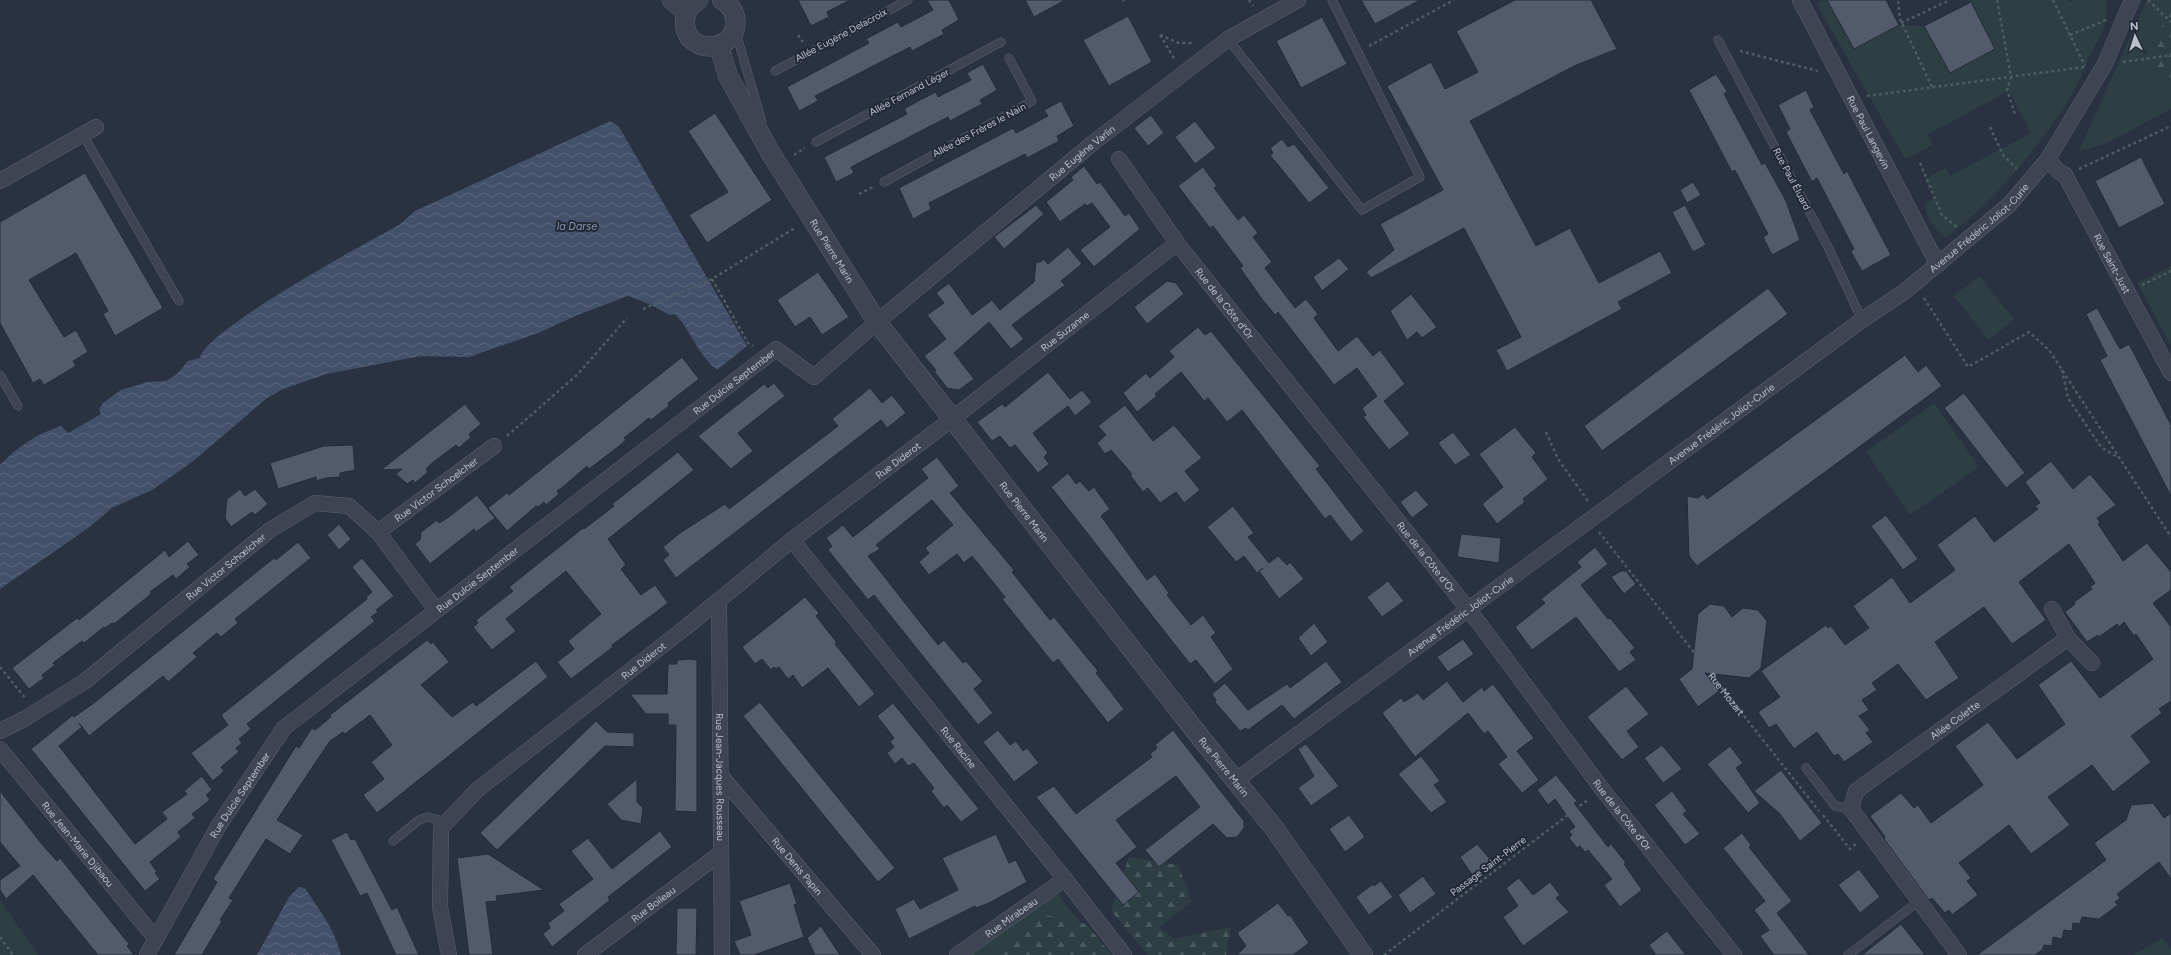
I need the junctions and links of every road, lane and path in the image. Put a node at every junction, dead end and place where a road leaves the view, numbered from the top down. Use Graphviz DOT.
graph roads {
  1 [pos="672,0"];
  2 [pos="722,0"];
  3 [pos="908,0"];
  4 [pos="1298,0"];
  5 [pos="1332,0"];
  6 [pos="1454,0"];
  7 [pos="1800,0"];
  8 [pos="1950,0"];
  9 [pos="1997,0"];
  10 [pos="2053,0"];
  11 [pos="2148,0"];
  12 [pos="1898,1"];
  13 [pos="2130,5"];
  14 [pos="692,6"];
  15 [pos="2171,22"];
  16 [pos="1901,23"];
  17 [pos="735,29"];
  18 [pos="2070,35"];
  19 [pos="1001,42"];
  20 [pos="1224,42"];
  21 [pos="1720,43"];
  22 [pos="719,46"];
  23 [pos="1358,52"];
  24 [pos="2170,56"];
  25 [pos="1010,58"];
  26 [pos="2132,61"];
  27 [pos="2105,64"];
  28 [pos="2085,67"];
  29 [pos="1836,69"];
  30 [pos="775,71"];
  31 [pos="1182,74"];
  32 [pos="2011,76"];
  33 [pos="1932,87"];
  34 [pos="1851,98"];
  35 [pos="2015,114"];
  36 [pos="2171,126"];
  37 [pos="96,127"];
  38 [pos="1990,127"];
  39 [pos="83,135"];
  40 [pos="816,142"];
  41 [pos="774,158"];
  42 [pos="1119,159"];
  43 [pos="2048,159"];
  44 [pos="1920,163"];
  45 [pos="2065,175"];
  46 [pos="2031,179"];
  47 [pos="0,181"];
  48 [pos="884,182"];
  49 [pos="812,218"];
  50 [pos="1971,237"];
  51 [pos="1177,243"];
  52 [pos="1938,265"];
  53 [pos="2171,272"];
  54 [pos="710,280"];
  55 [pos="1915,284"];
  56 [pos="2128,292"];
  57 [pos="179,301"];
  58 [pos="642,309"];
  59 [pos="627,318"];
  60 [pos="1862,320"];
  61 [pos="877,322"];
  62 [pos="752,346"];
  63 [pos="2061,368"];
  64 [pos="2171,373"];
  65 [pos="0,374"];
  66 [pos="18,406"];
  67 [pos="952,419"];
  68 [pos="1546,432"];
  69 [pos="494,446"];
  70 [pos="2120,459"];
  71 [pos="1593,517"];
  72 [pos="378,532"];
  73 [pos="2171,537"];
  74 [pos="792,540"];
  75 [pos="719,600"];
  76 [pos="2052,609"];
  77 [pos="436,610"];
  78 [pos="1468,610"];
  79 [pos="2068,638"];
  80 [pos="2092,663"];
  81 [pos="0,667"];
  82 [pos="36,712"];
  83 [pos="0,731"];
  84 [pos="0,749"];
  85 [pos="1806,768"];
  86 [pos="721,776"];
  87 [pos="1236,780"];
  88 [pos="1602,789"];
  89 [pos="1851,809"];
  90 [pos="446,822"];
  91 [pos="1869,834"];
  92 [pos="393,841"];
  93 [pos="721,852"];
  94 [pos="1065,879"];
  95 [pos="1919,901"];
  96 [pos="0,936"];
  97 [pos="156,939"];
  98 [pos="13,955"];
  99 [pos="147,955"];
  100 [pos="448,955"];
  101 [pos="585,955"];
  102 [pos="722,955"];
  103 [pos="873,955"];
  104 [pos="957,955"];
  105 [pos="1124,955"];
  106 [pos="1363,955"];
  107 [pos="1384,955"];
  108 [pos="1734,955"];
  109 [pos="1848,955"];
  110 [pos="1960,955"];
  1 -- 14 [label="street"];
  2 -- 17 [label="street"];
  3 -- 30 [label="lane, Allée Eugène Delacroix"];
  4 -- 20 [label="street, Rue Eugène Varlin"];
  5 -- 23 [label="lane"];
  6 -- 23 [label="path"];
  7 -- 29 [label="street, Rue Paul Langevin"];
  8 -- 16 [label="path"];
  9 -- 32 [label="path"];
  10 -- 18 [label="path"];
  11 -- 15 [label="path"];
  12 -- 16 [label="path"];
  13 -- 18 [label="path"];
  13 -- 27 [label="street, Avenue Frédéric Joliot-Curie"];
  14 -- 22 [label="street"];
  16 -- 33 [label="path"];
  17 -- 22 [label="street"];
  17 -- 41 [label="lane"];
  18 -- 28 [label="path"];
  19 -- 40 [label="lane, Allée Fernand Léger"];
  20 -- 23 [label="lane"];
  20 -- 31 [label="street, Rue Eugène Varlin"];
  20 -- 31 [label="path"];
  21 -- 29 [label="path"];
  21 -- 60 [label="lane, Rue Paul Éluard"];
  22 -- 41 [label="street, Rue Pierre Marin"];
  24 -- 26 [label="path"];
  25 -- 48 [label="lane, Allée des Frères le Nain"];
  27 -- 28 [label="path"];
  27 -- 43 [label="street, Avenue Frédéric Joliot-Curie"];
  28 -- 32 [label="path"];
  29 -- 34 [label="street, Rue Paul Langevin"];
  31 -- 61 [label="street, Rue Eugène Varlin"];
  32 -- 33 [label="path"];
  32 -- 35 [label="path"];
  33 -- 34 [label="path"];
  34 -- 52 [label="street, Rue Paul Langevin"];
  36 -- 45 [label="path"];
  37 -- 39 [label="street"];
  38 -- 46 [label="path"];
  39 -- 47 [label="street"];
  39 -- 57 [label="lane"];
  40 -- 41 [label="path"];
  41 -- 49 [label="street, Rue Pierre Marin"];
  42 -- 51 [label="street, Rue de la Côte d'Or"];
  43 -- 45 [label="street, Rue Saint-Just"];
  43 -- 46 [label="street, Avenue Frédéric Joliot-Curie"];
  44 -- 50 [label="path"];
  45 -- 56 [label="street, Rue Saint-Just"];
  46 -- 50 [label="street, Avenue Frédéric Joliot-Curie"];
  49 -- 54 [label="path"];
  49 -- 61 [label="street, Rue Pierre Marin"];
  50 -- 52 [label="street, Avenue Frédéric Joliot-Curie"];
  51 -- 67 [label="street, Rue Suzanne"];
  51 -- 78 [label="street, Rue de la Côte d'Or"];
  52 -- 55 [label="street, Avenue Frédéric Joliot-Curie"];
  53 -- 56 [label="path"];
  54 -- 58 [label="path"];
  54 -- 62 [label="path"];
  55 -- 60 [label="street, Avenue Frédéric Joliot-Curie"];
  55 -- 63 [label="path"];
  56 -- 64 [label="street, Rue Saint-Just"];
  59 -- 69 [label="path"];
  60 -- 71 [label="street, Avenue Frédéric Joliot-Curie"];
  61 -- 67 [label="street, Rue Pierre Marin"];
  61 -- 77 [label="street, Rue Dulcie September"];
  63 -- 70 [label="path"];
  63 -- 70 [label="path"];
  65 -- 66 [label="lane"];
  67 -- 74 [label="street, Rue Diderot"];
  67 -- 87 [label="street, Rue Pierre Marin"];
  68 -- 71 [label="path"];
  69 -- 72 [label="street, Rue Victor Schoelcher"];
  70 -- 73 [label="path"];
  71 -- 78 [label="street, Avenue Frédéric Joliot-Curie"];
  71 -- 91 [label="path, Rue Mozart"];
  72 -- 77 [label="street, Rue Victor Schœlcher"];
  72 -- 82 [label="street, Rue Victor Schœlcher"];
  74 -- 75 [label="street, Rue Diderot"];
  74 -- 94 [label="street, Rue Racine"];
  75 -- 86 [label="street, Rue Jean-Jacques Rousseau"];
  75 -- 90 [label="street, Rue Diderot"];
  76 -- 79 [label="street"];
  77 -- 97 [label="street, Rue Dulcie September"];
  78 -- 87 [label="street, Avenue Frédéric Joliot-Curie"];
  78 -- 88 [label="street, Rue de la Côte d'Or"];
  79 -- 80 [label="street"];
  79 -- 89 [label="street, Allée Colette"];
  81 -- 82 [label="path"];
  82 -- 83 [label="street, Rue Victor Schœlcher"];
  84 -- 97 [label="street, Rue Jean-Marie Djibaou"];
  85 -- 89 [label="lane"];
  86 -- 93 [label="street, Rue Jean-Jacques Rousseau"];
  86 -- 103 [label="street, Rue Denis Papin"];
  87 -- 106 [label="street, Rue Pierre Marin"];
  88 -- 107 [label="path, Passage Saint-Pierre"];
  88 -- 108 [label="street, Rue de la Côte d'Or"];
  89 -- 91 [label="street"];
  90 -- 92 [label="lane"];
  90 -- 100 [label="street, Rue Diderot"];
  91 -- 95 [label="street"];
  93 -- 101 [label="street, Rue Boileau"];
  93 -- 102 [label="street, Rue Jean-Jacques Rousseau"];
  94 -- 104 [label="street, Rue Mirabeau"];
  94 -- 105 [label="street, Rue Racine"];
  95 -- 109 [label="lane"];
  95 -- 110 [label="street"];
  96 -- 98 [label="path"];
  97 -- 99 [label="street, Rue Dulcie September"];
}
